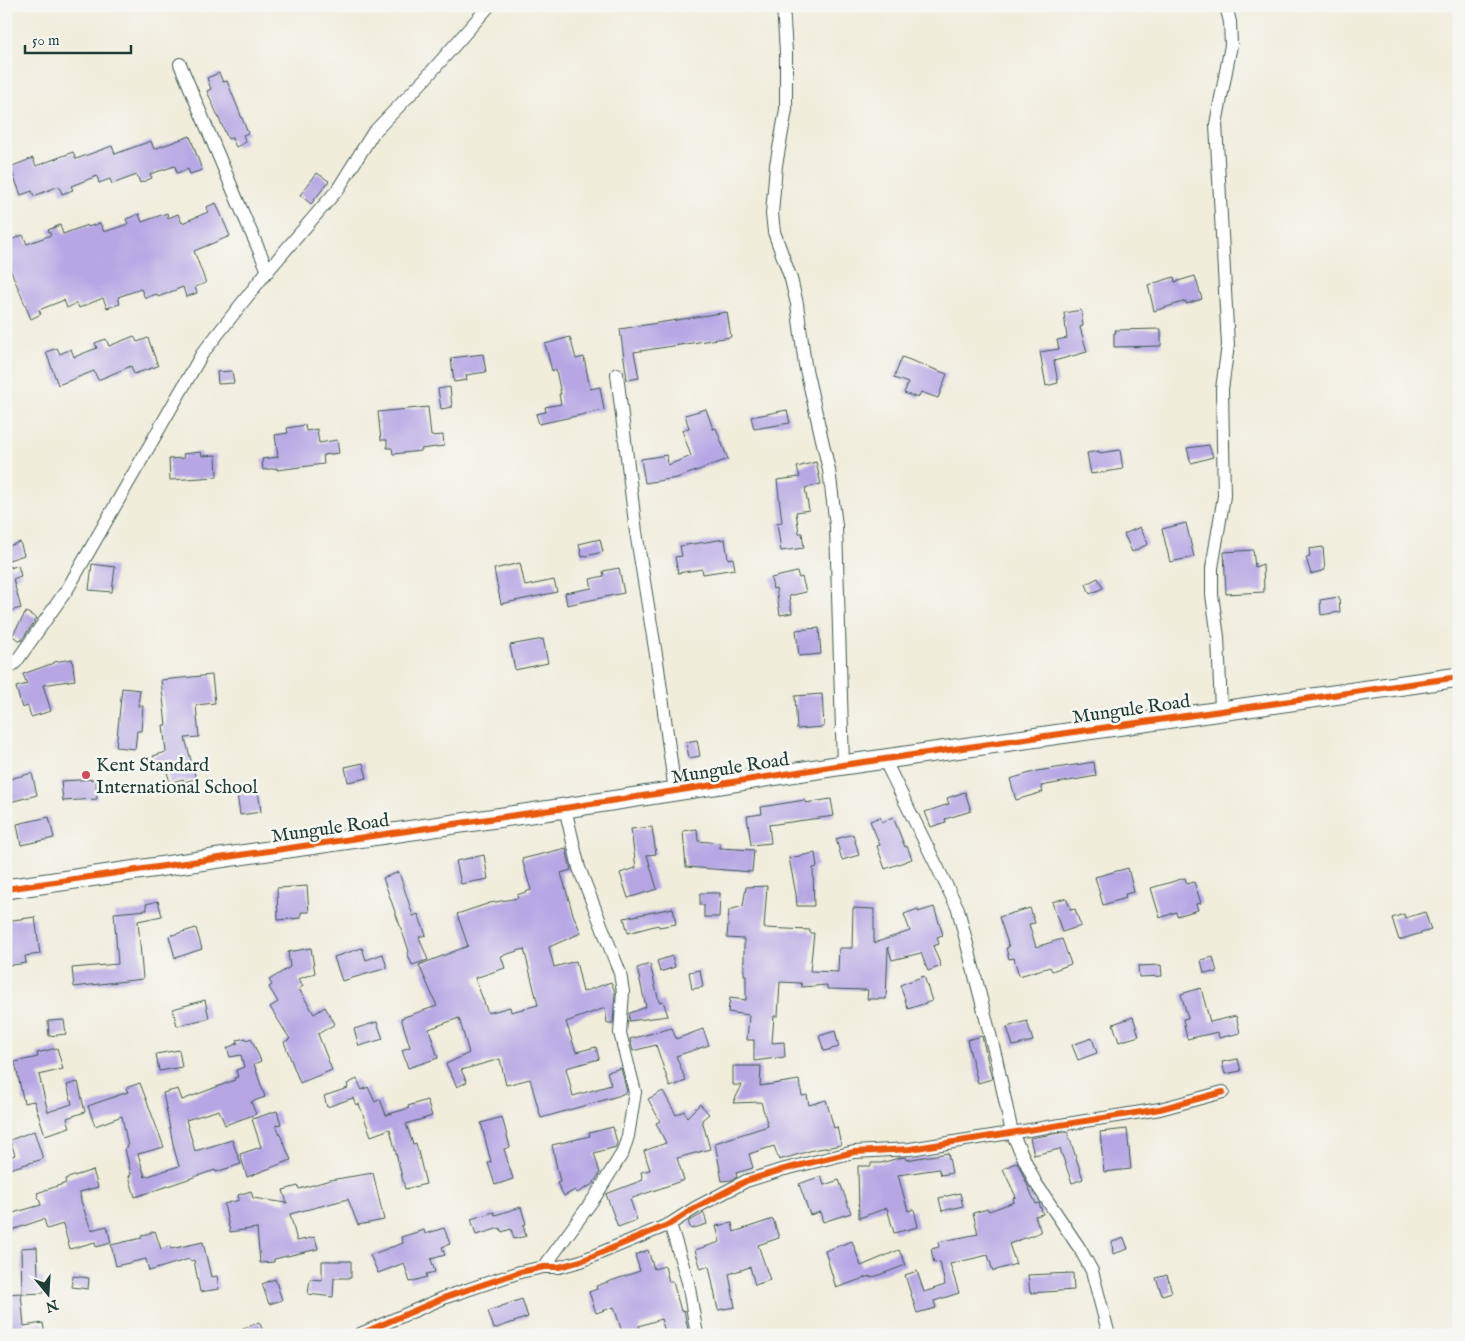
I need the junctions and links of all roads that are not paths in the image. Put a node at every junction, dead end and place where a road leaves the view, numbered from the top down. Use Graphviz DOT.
graph roads {
  1 [pos="489,6"];
  2 [pos="783,6"];
  3 [pos="1226,6"];
  4 [pos="180,64"];
  5 [pos="268,271"];
  6 [pos="617,374"];
  7 [pos="6,670"];
  8 [pos="1459,677"];
  9 [pos="1221,710"];
  10 [pos="884,759"];
  11 [pos="844,765"];
  12 [pos="675,791"];
  13 [pos="565,808"];
  14 [pos="6,889"];
  15 [pos="1223,1092"];
  16 [pos="1012,1133"];
  17 [pos="670,1224"];
  18 [pos="544,1267"];
  19 [pos="358,1335"];
  20 [pos="698,1335"];
  21 [pos="1109,1335"];
  1 -- 5 [label="street"];
  2 -- 11 [label="street"];
  3 -- 9 [label="street"];
  4 -- 5 [label="street"];
  5 -- 7 [label="street"];
  6 -- 12 [label="street"];
  8 -- 9 [label="street, Mungule Road"];
  9 -- 10 [label="street, Mungule Road"];
  10 -- 11 [label="street, Mungule Road"];
  10 -- 16 [label="street"];
  11 -- 12 [label="street, Mungule Road"];
  12 -- 13 [label="street, Mungule Road"];
  13 -- 14 [label="street, Mungule Road"];
  13 -- 18 [label="street"];
  15 -- 16 [label="street"];
  16 -- 17 [label="street"];
  16 -- 21 [label="street"];
  17 -- 18 [label="street"];
  17 -- 20 [label="street"];
  18 -- 19 [label="street"];
}
